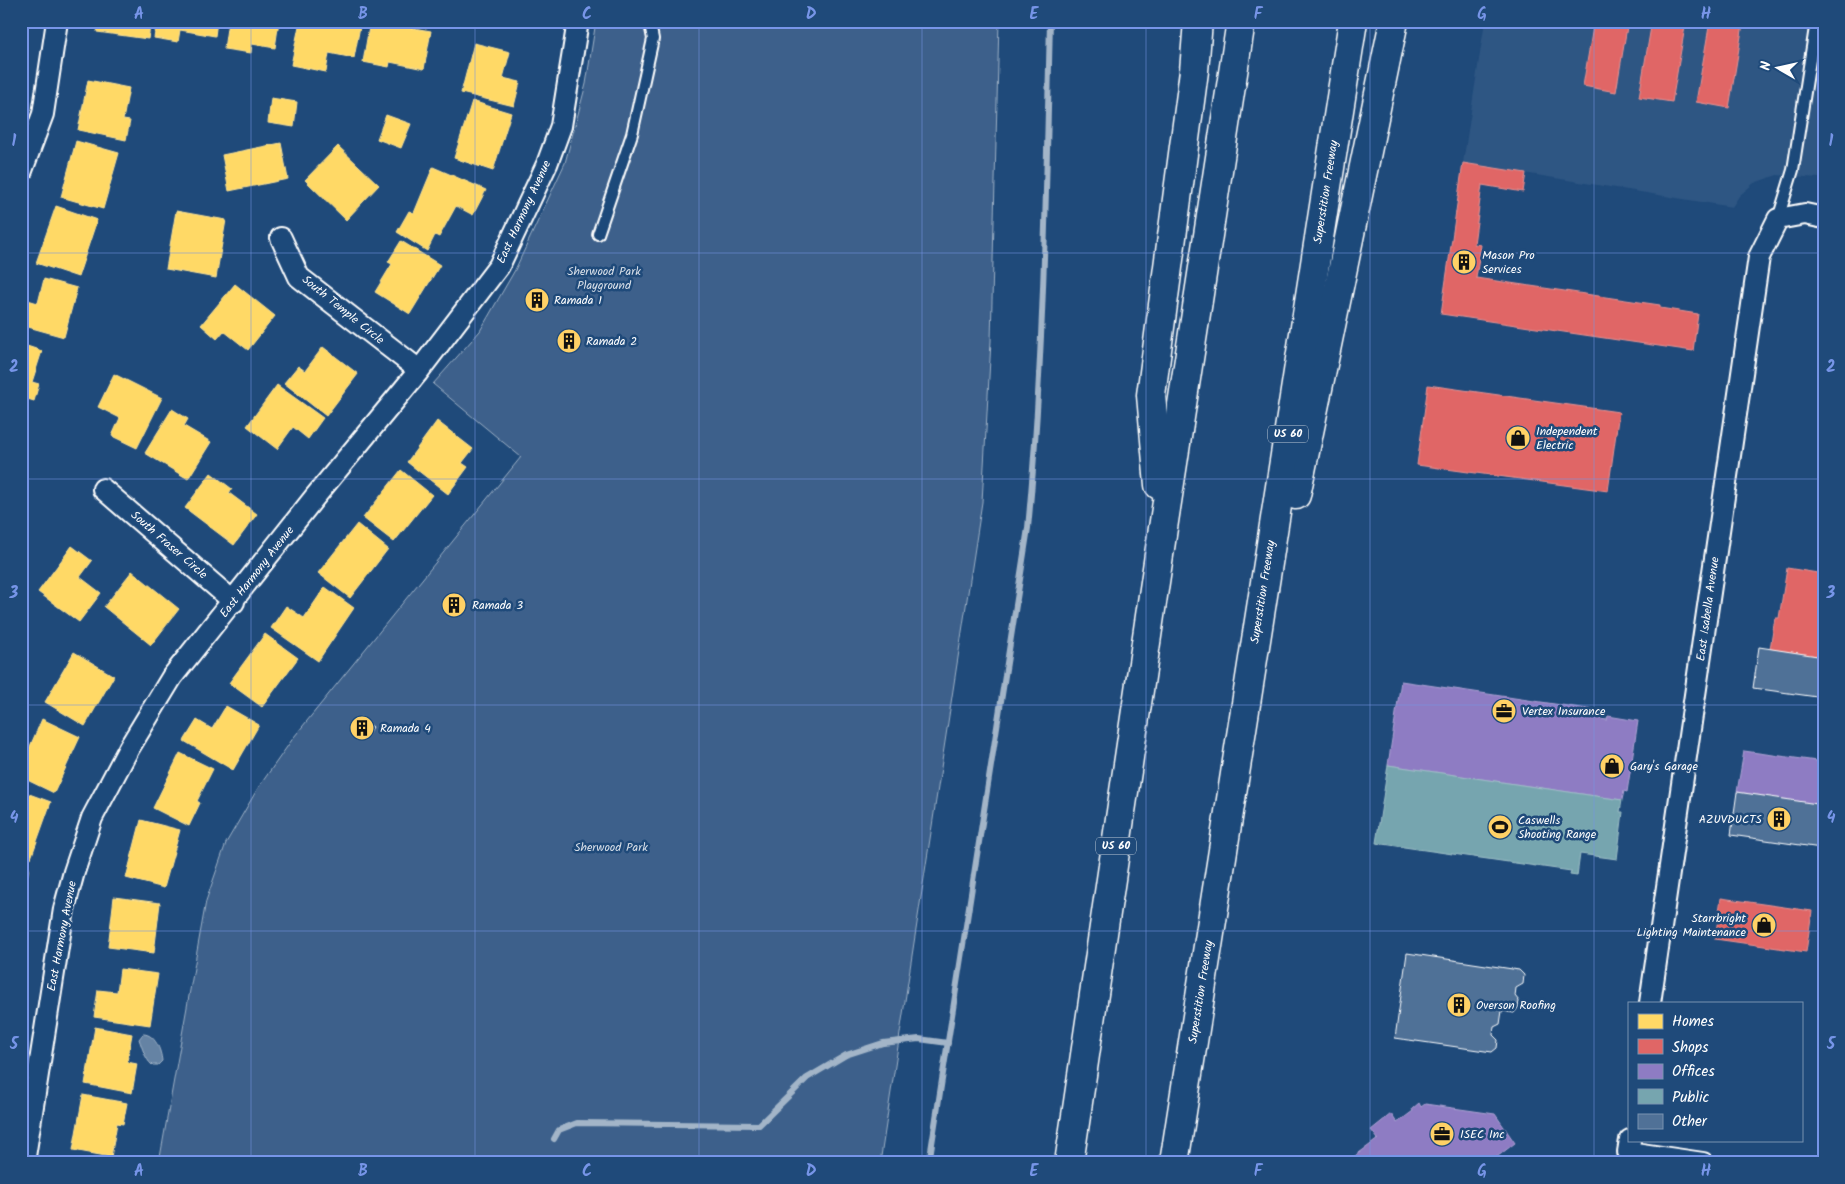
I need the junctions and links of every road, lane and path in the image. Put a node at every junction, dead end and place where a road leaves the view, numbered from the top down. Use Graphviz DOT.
graph roads {
  1 [pos="57,21"];
  2 [pos="578,21"];
  3 [pos="647,21"];
  4 [pos="1198,21"];
  5 [pos="1241,21"];
  6 [pos="1353,21"];
  7 [pos="1394,21"];
  8 [pos="1769,21"];
  9 [pos="1816,25"];
  10 [pos="21,172"];
  11 [pos="1824,218"];
  12 [pos="1778,219"];
  13 [pos="598,234"];
  14 [pos="281,238"];
  15 [pos="419,370"];
  16 [pos="103,489"];
  17 [pos="1162,528"];
  18 [pos="234,602"];
  19 [pos="1223,846"];
  20 [pos="1650,1002"];
  21 [pos="1629,1146"];
  22 [pos="24,1163"];
  23 [pos="1069,1163"];
  24 [pos="1174,1163"];
  25 [pos="1703,1163"];
  1 -- 10 [label="street"];
  2 -- 15 [label="street, East Harmony Avenue"];
  3 -- 13 [label="lane"];
  4 -- 17 [label="highway"];
  5 -- 17 [label="highway, US 60"];
  6 -- 19 [label="highway, Superstition Freeway / US 60"];
  7 -- 19 [label="highway"];
  8 -- 9 [label="path"];
  9 -- 12 [label="lane"];
  11 -- 12 [label="street"];
  12 -- 20 [label="street, East Isabella Avenue"];
  14 -- 15 [label="street, South Temple Circle"];
  15 -- 18 [label="street, East Harmony Avenue"];
  16 -- 18 [label="street, South Fraser Circle"];
  17 -- 23 [label="highway, US 60"];
  18 -- 22 [label="street, East Harmony Avenue"];
  19 -- 24 [label="highway, Superstition Freeway / US 60"];
  21 -- 25 [label="street"];
}
